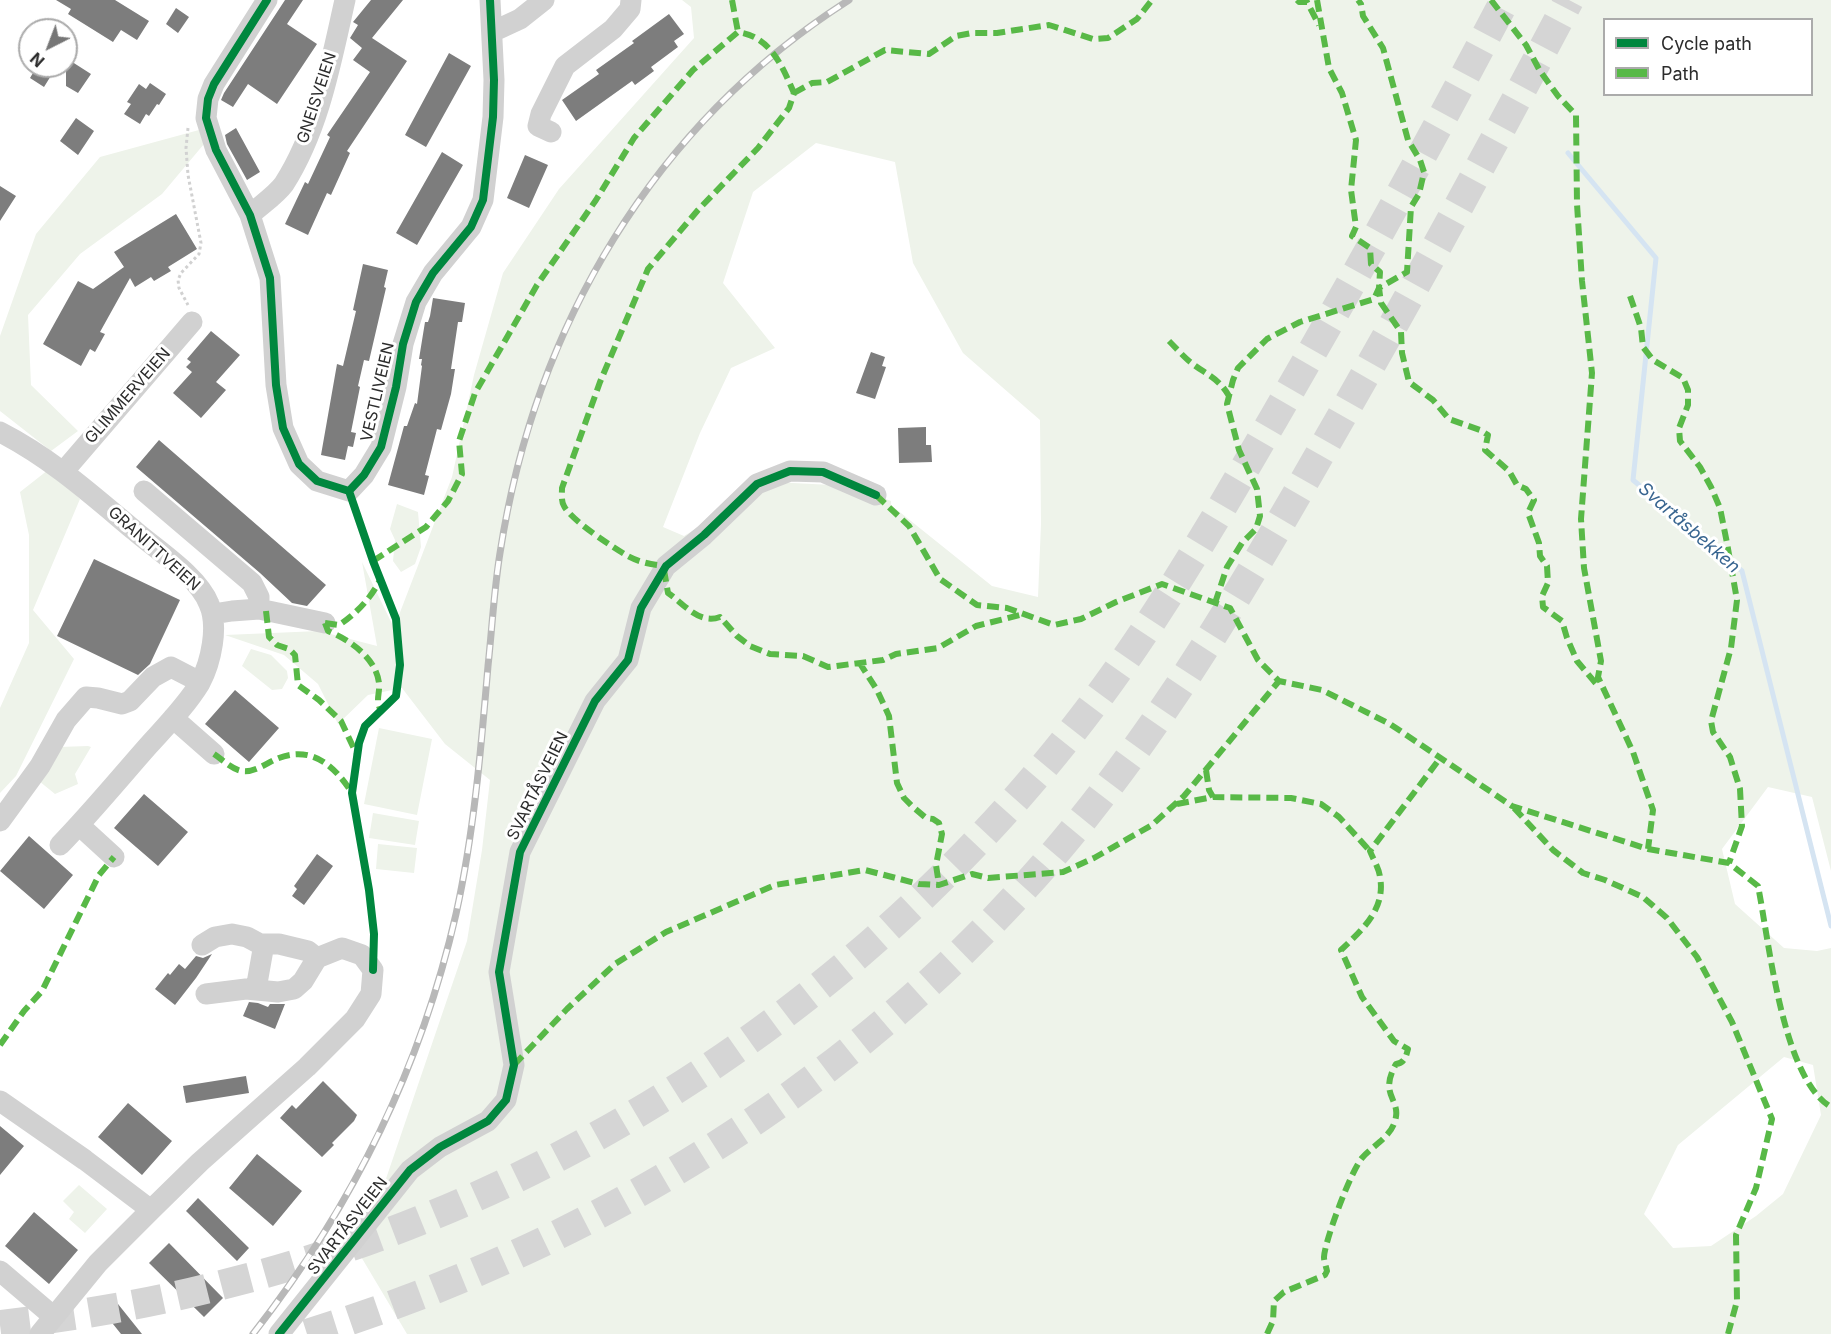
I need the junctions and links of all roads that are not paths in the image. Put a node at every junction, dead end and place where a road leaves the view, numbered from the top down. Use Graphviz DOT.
graph roads {
  1 [pos="267,0"];
  2 [pos="345,0"];
  3 [pos="490,0"];
  4 [pos="544,0"];
  5 [pos="630,0"];
  6 [pos="492,32"];
  7 [pos="551,132"];
  8 [pos="250,215"];
  9 [pos="192,322"];
  10 [pos="0,432"];
  11 [pos="64,471"];
  12 [pos="144,491"];
  13 [pos="876,495"];
  14 [pos="259,609"];
  15 [pos="213,614"];
  16 [pos="325,623"];
  17 [pos="200,682"];
  18 [pos="173,717"];
  19 [pos="214,754"];
  20 [pos="0,821"];
  21 [pos="79,825"];
  22 [pos="60,844"];
  23 [pos="114,857"];
  24 [pos="264,944"];
  25 [pos="202,945"];
  26 [pos="317,958"];
  27 [pos="256,989"];
  28 [pos="206,994"];
  29 [pos="0,1101"];
  30 [pos="151,1210"];
  31 [pos="0,1271"];
  32 [pos="54,1317"];
  33 [pos="40,1334"];
  34 [pos="279,1334"];
  1 -- 8 [label="street, VESTLIVEIEN"];
  2 -- 8 [label="street, GNEISVEIEN"];
  3 -- 6 [label="street, VESTLIVEIEN"];
  4 -- 6 [label="street"];
  5 -- 7 [label="street"];
  6 -- 8 [label="street, VESTLIVEIEN"];
  9 -- 11 [label="street, GLIMMERVEIEN"];
  10 -- 11 [label="street, GRANITTVEIEN"];
  11 -- 15 [label="street, GRANITTVEIEN"];
  12 -- 14 [label="street"];
  13 -- 34 [label="street, SVARTÅSVEIEN"];
  14 -- 15 [label="street"];
  14 -- 16 [label="street"];
  15 -- 17 [label="street"];
  17 -- 18 [label="street"];
  17 -- 20 [label="street"];
  18 -- 19 [label="street"];
  18 -- 21 [label="street"];
  21 -- 22 [label="street"];
  21 -- 23 [label="street"];
  24 -- 25 [label="street"];
  24 -- 26 [label="street"];
  24 -- 27 [label="street"];
  26 -- 27 [label="street"];
  26 -- 30 [label="street"];
  27 -- 28 [label="street"];
  29 -- 30 [label="street"];
  30 -- 32 [label="street"];
  31 -- 32 [label="street"];
  32 -- 33 [label="street"];
}
